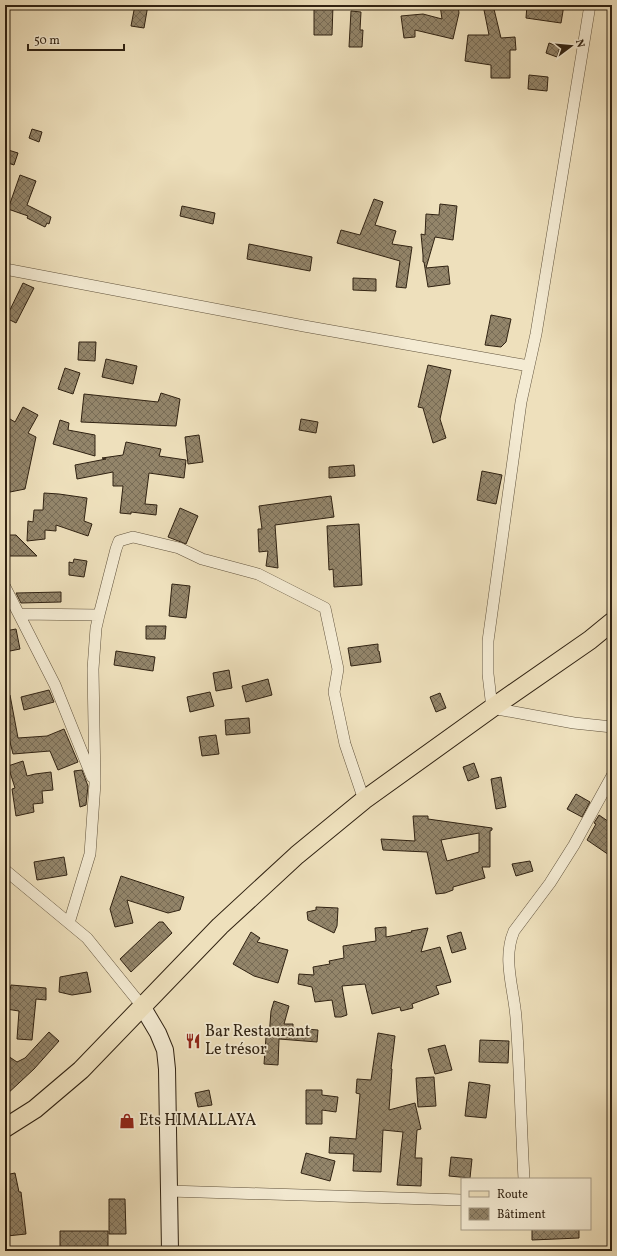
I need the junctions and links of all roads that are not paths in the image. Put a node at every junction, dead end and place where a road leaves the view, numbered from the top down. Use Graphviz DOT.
graph roads {
  1 [pos="590,5"];
  2 [pos="5,269"];
  3 [pos="529,366"];
  4 [pos="5,587"];
  5 [pos="19,614"];
  6 [pos="99,615"];
  7 [pos="612,622"];
  8 [pos="492,708"];
  9 [pos="612,727"];
  10 [pos="612,776"];
  11 [pos="95,783"];
  12 [pos="364,800"];
  13 [pos="5,870"];
  14 [pos="69,923"];
  15 [pos="142,1006"];
  16 [pos="5,1128"];
  17 [pos="524,1178"];
  18 [pos="169,1191"];
  19 [pos="461,1200"];
  20 [pos="170,1251"];
  1 -- 3 [label="street"];
  2 -- 3 [label="street"];
  3 -- 8 [label="street"];
  4 -- 5 [label="street"];
  5 -- 6 [label="street"];
  5 -- 11 [label="street"];
  6 -- 11 [label="street"];
  6 -- 12 [label="street"];
  7 -- 8 [label="main road"];
  8 -- 9 [label="street"];
  8 -- 12 [label="main road"];
  10 -- 17 [label="street"];
  11 -- 14 [label="street"];
  12 -- 15 [label="main road"];
  13 -- 14 [label="street"];
  14 -- 15 [label="street"];
  15 -- 16 [label="main road"];
  15 -- 18 [label="main road"];
  18 -- 19 [label="street"];
  18 -- 20 [label="main road"];
}
